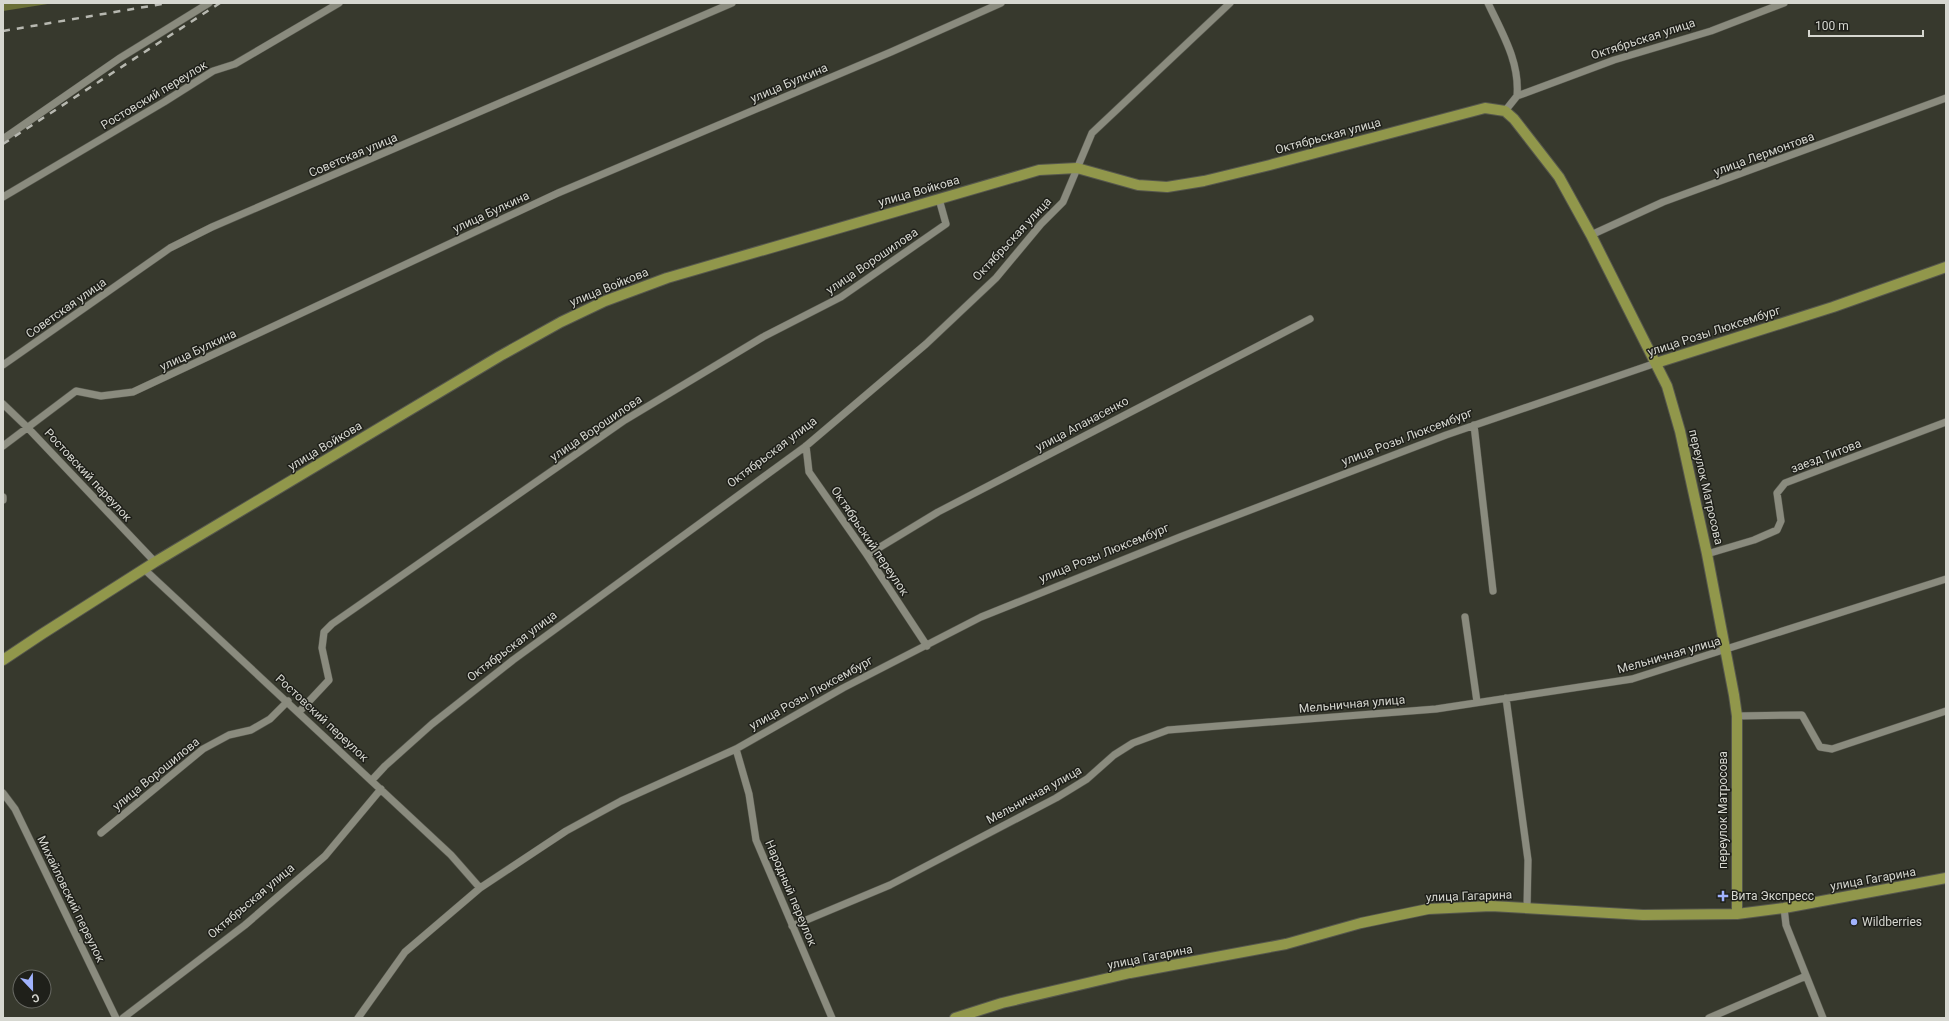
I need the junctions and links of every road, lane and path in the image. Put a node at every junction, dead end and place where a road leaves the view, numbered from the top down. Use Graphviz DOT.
graph roads {
  1 [pos="209,3"];
  2 [pos="339,3"];
  3 [pos="732,3"];
  4 [pos="1001,3"];
  5 [pos="1230,3"];
  6 [pos="1488,3"];
  7 [pos="1784,3"];
  8 [pos="1517,96"];
  9 [pos="1946,98"];
  10 [pos="1505,112"];
  11 [pos="3,139"];
  12 [pos="1077,168"];
  13 [pos="3,197"];
  14 [pos="939,199"];
  15 [pos="1591,235"];
  16 [pos="1946,268"];
  17 [pos="1310,319"];
  18 [pos="1656,363"];
  19 [pos="3,365"];
  20 [pos="3,404"];
  21 [pos="1946,422"];
  22 [pos="1474,425"];
  23 [pos="27,427"];
  24 [pos="3,446"];
  25 [pos="806,446"];
  26 [pos="1707,554"];
  27 [pos="867,555"];
  28 [pos="155,562"];
  29 [pos="144,569"];
  30 [pos="1946,579"];
  31 [pos="1493,591"];
  32 [pos="1465,616"];
  33 [pos="927,646"];
  34 [pos="1726,650"];
  35 [pos="3,660"];
  36 [pos="1506,698"];
  37 [pos="288,701"];
  38 [pos="1477,702"];
  39 [pos="1946,711"];
  40 [pos="299,712"];
  41 [pos="1737,716"];
  42 [pos="736,748"];
  43 [pos="372,780"];
  44 [pos="382,789"];
  45 [pos="3,793"];
  46 [pos="101,833"];
  47 [pos="1946,878"];
  48 [pos="480,888"];
  49 [pos="1527,908"];
  50 [pos="1784,908"];
  51 [pos="1737,914"];
  52 [pos="792,926"];
  53 [pos="1806,976"];
  54 [pos="116,1018"];
  55 [pos="124,1018"];
  56 [pos="358,1018"];
  57 [pos="832,1018"];
  58 [pos="955,1018"];
  59 [pos="1709,1018"];
  60 [pos="1823,1018"];
  1 -- 11 [label="street"];
  2 -- 13 [label="street, Ростовский переулок"];
  3 -- 19 [label="street, Советская улица"];
  4 -- 23 [label="street, улица Булкина"];
  5 -- 12 [label="street"];
  6 -- 8 [label="street"];
  7 -- 8 [label="street, Октябрьская улица"];
  8 -- 10 [label="street"];
  9 -- 15 [label="street, улица Лермонтова"];
  10 -- 12 [label="main road, Октябрьская улица"];
  10 -- 15 [label="main road, переулок Матросова"];
  12 -- 14 [label="main road, улица Войкова"];
  12 -- 25 [label="street, Октябрьская улица"];
  14 -- 28 [label="main road, улица Войкова"];
  14 -- 40 [label="street, улица Ворошилова"];
  15 -- 18 [label="main road, переулок Матросова"];
  16 -- 18 [label="main road, улица Розы Люксембург"];
  17 -- 27 [label="street, улица Апанасенко"];
  18 -- 22 [label="street, улица Розы Люксембург"];
  18 -- 26 [label="main road, переулок Матросова"];
  20 -- 23 [label="street, Ростовский переулок"];
  21 -- 26 [label="street, заезд Титова"];
  22 -- 31 [label="street"];
  22 -- 33 [label="street, улица Розы Люксембург"];
  23 -- 24 [label="street, улица Булкина"];
  23 -- 28 [label="street, Ростовский переулок"];
  25 -- 27 [label="street, Октябрьский переулок"];
  25 -- 43 [label="street, Октябрьская улица"];
  26 -- 34 [label="main road, переулок Матросова"];
  27 -- 33 [label="street, Октябрьский переулок"];
  28 -- 29 [label="main road, улица Войкова"];
  29 -- 35 [label="main road, улица Войкова"];
  29 -- 37 [label="street, Ростовский переулок"];
  30 -- 34 [label="street, Мельничная улица"];
  32 -- 38 [label="street"];
  33 -- 42 [label="street, улица Розы Люксембург"];
  34 -- 36 [label="street, Мельничная улица"];
  34 -- 41 [label="main road, переулок Матросова"];
  36 -- 38 [label="street, Мельничная улица"];
  36 -- 49 [label="street"];
  37 -- 40 [label="street, Ростовский переулок"];
  37 -- 46 [label="street, улица Ворошилова"];
  38 -- 52 [label="street, Мельничная улица"];
  39 -- 41 [label="street"];
  40 -- 43 [label="street, Ростовский переулок"];
  41 -- 51 [label="main road, переулок Матросова"];
  42 -- 48 [label="street, улица Розы Люксембург"];
  42 -- 52 [label="street, Народный переулок"];
  43 -- 44 [label="street, Ростовский переулок"];
  44 -- 48 [label="street, Ростовский переулок"];
  44 -- 55 [label="street, Октябрьская улица"];
  45 -- 54 [label="street, Михайловский переулок"];
  47 -- 50 [label="main road, улица Гагарина"];
  48 -- 56 [label="street, улица Розы Люксембург"];
  49 -- 51 [label="main road, улица Гагарина"];
  49 -- 58 [label="main road, улица Гагарина"];
  50 -- 51 [label="main road, улица Гагарина"];
  50 -- 53 [label="street"];
  52 -- 57 [label="street, Народный переулок"];
  53 -- 59 [label="street"];
  53 -- 60 [label="street"];
}
